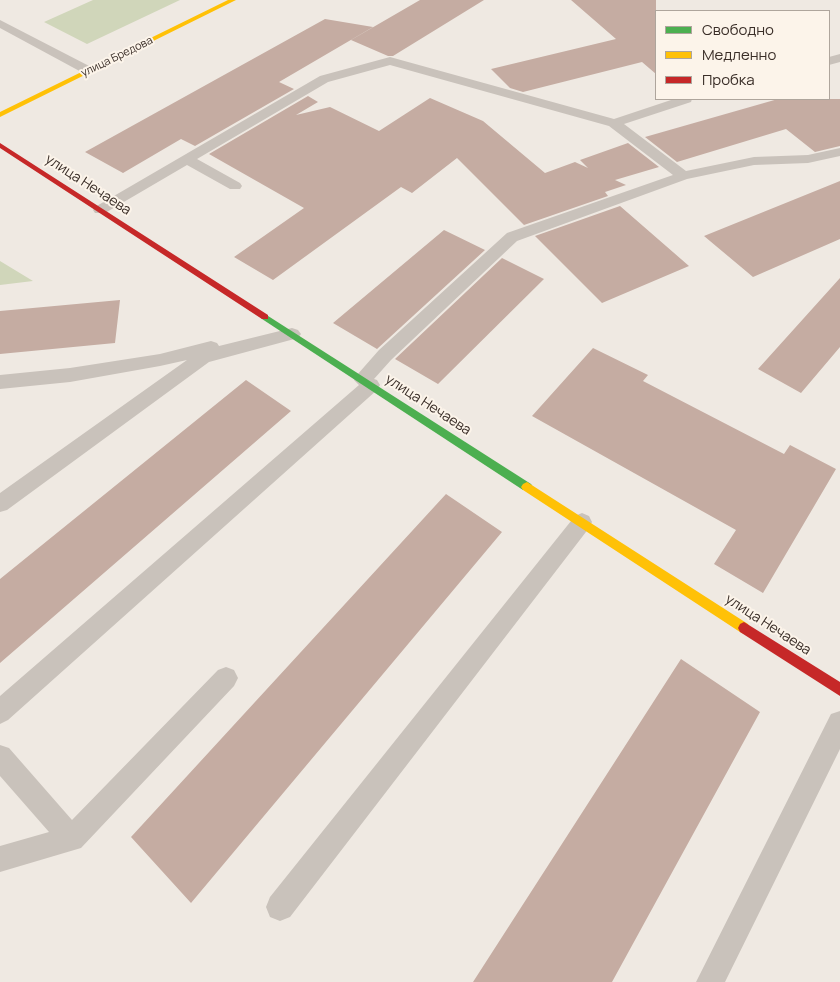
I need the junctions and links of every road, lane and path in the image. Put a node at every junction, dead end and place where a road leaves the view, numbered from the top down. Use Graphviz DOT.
graph roads {
  1 [pos="233,0"];
  2 [pos="0,23"];
  3 [pos="89,71"];
  4 [pos="683,100"];
  5 [pos="0,115"];
  6 [pos="614,123"];
  7 [pos="0,145"];
  8 [pos="840,152"];
  9 [pos="186,159"];
  10 [pos="682,176"];
  11 [pos="235,186"];
  12 [pos="100,210"];
  13 [pos="292,334"];
  14 [pos="0,382"];
  15 [pos="367,383"];
  16 [pos="0,504"];
  17 [pos="582,522"];
  18 [pos="226,678"];
  19 [pos="840,690"];
  20 [pos="0,712"];
  21 [pos="840,723"];
  22 [pos="0,758"];
  23 [pos="72,839"];
  24 [pos="0,859"];
  25 [pos="280,907"];
  26 [pos="710,982"];
  1 -- 3 [label="street, улица Бредова"];
  2 -- 3 [label="lane"];
  3 -- 5 [label="street, улица Бредова"];
  4 -- 6 [label="lane"];
  6 -- 9 [label="lane"];
  6 -- 10 [label="lane"];
  7 -- 12 [label="street, улица Нечаева"];
  8 -- 10 [label="lane"];
  9 -- 11 [label="lane"];
  9 -- 12 [label="lane"];
  10 -- 15 [label="lane"];
  12 -- 13 [label="street, улица Нечаева"];
  13 -- 14 [label="lane"];
  13 -- 15 [label="street, улица Нечаева"];
  13 -- 16 [label="lane"];
  15 -- 17 [label="street, улица Нечаева"];
  15 -- 20 [label="lane"];
  17 -- 19 [label="street, улица Нечаева"];
  17 -- 25 [label="lane"];
  18 -- 23 [label="lane"];
  21 -- 26 [label="lane"];
  22 -- 23 [label="lane"];
  23 -- 24 [label="lane"];
}
